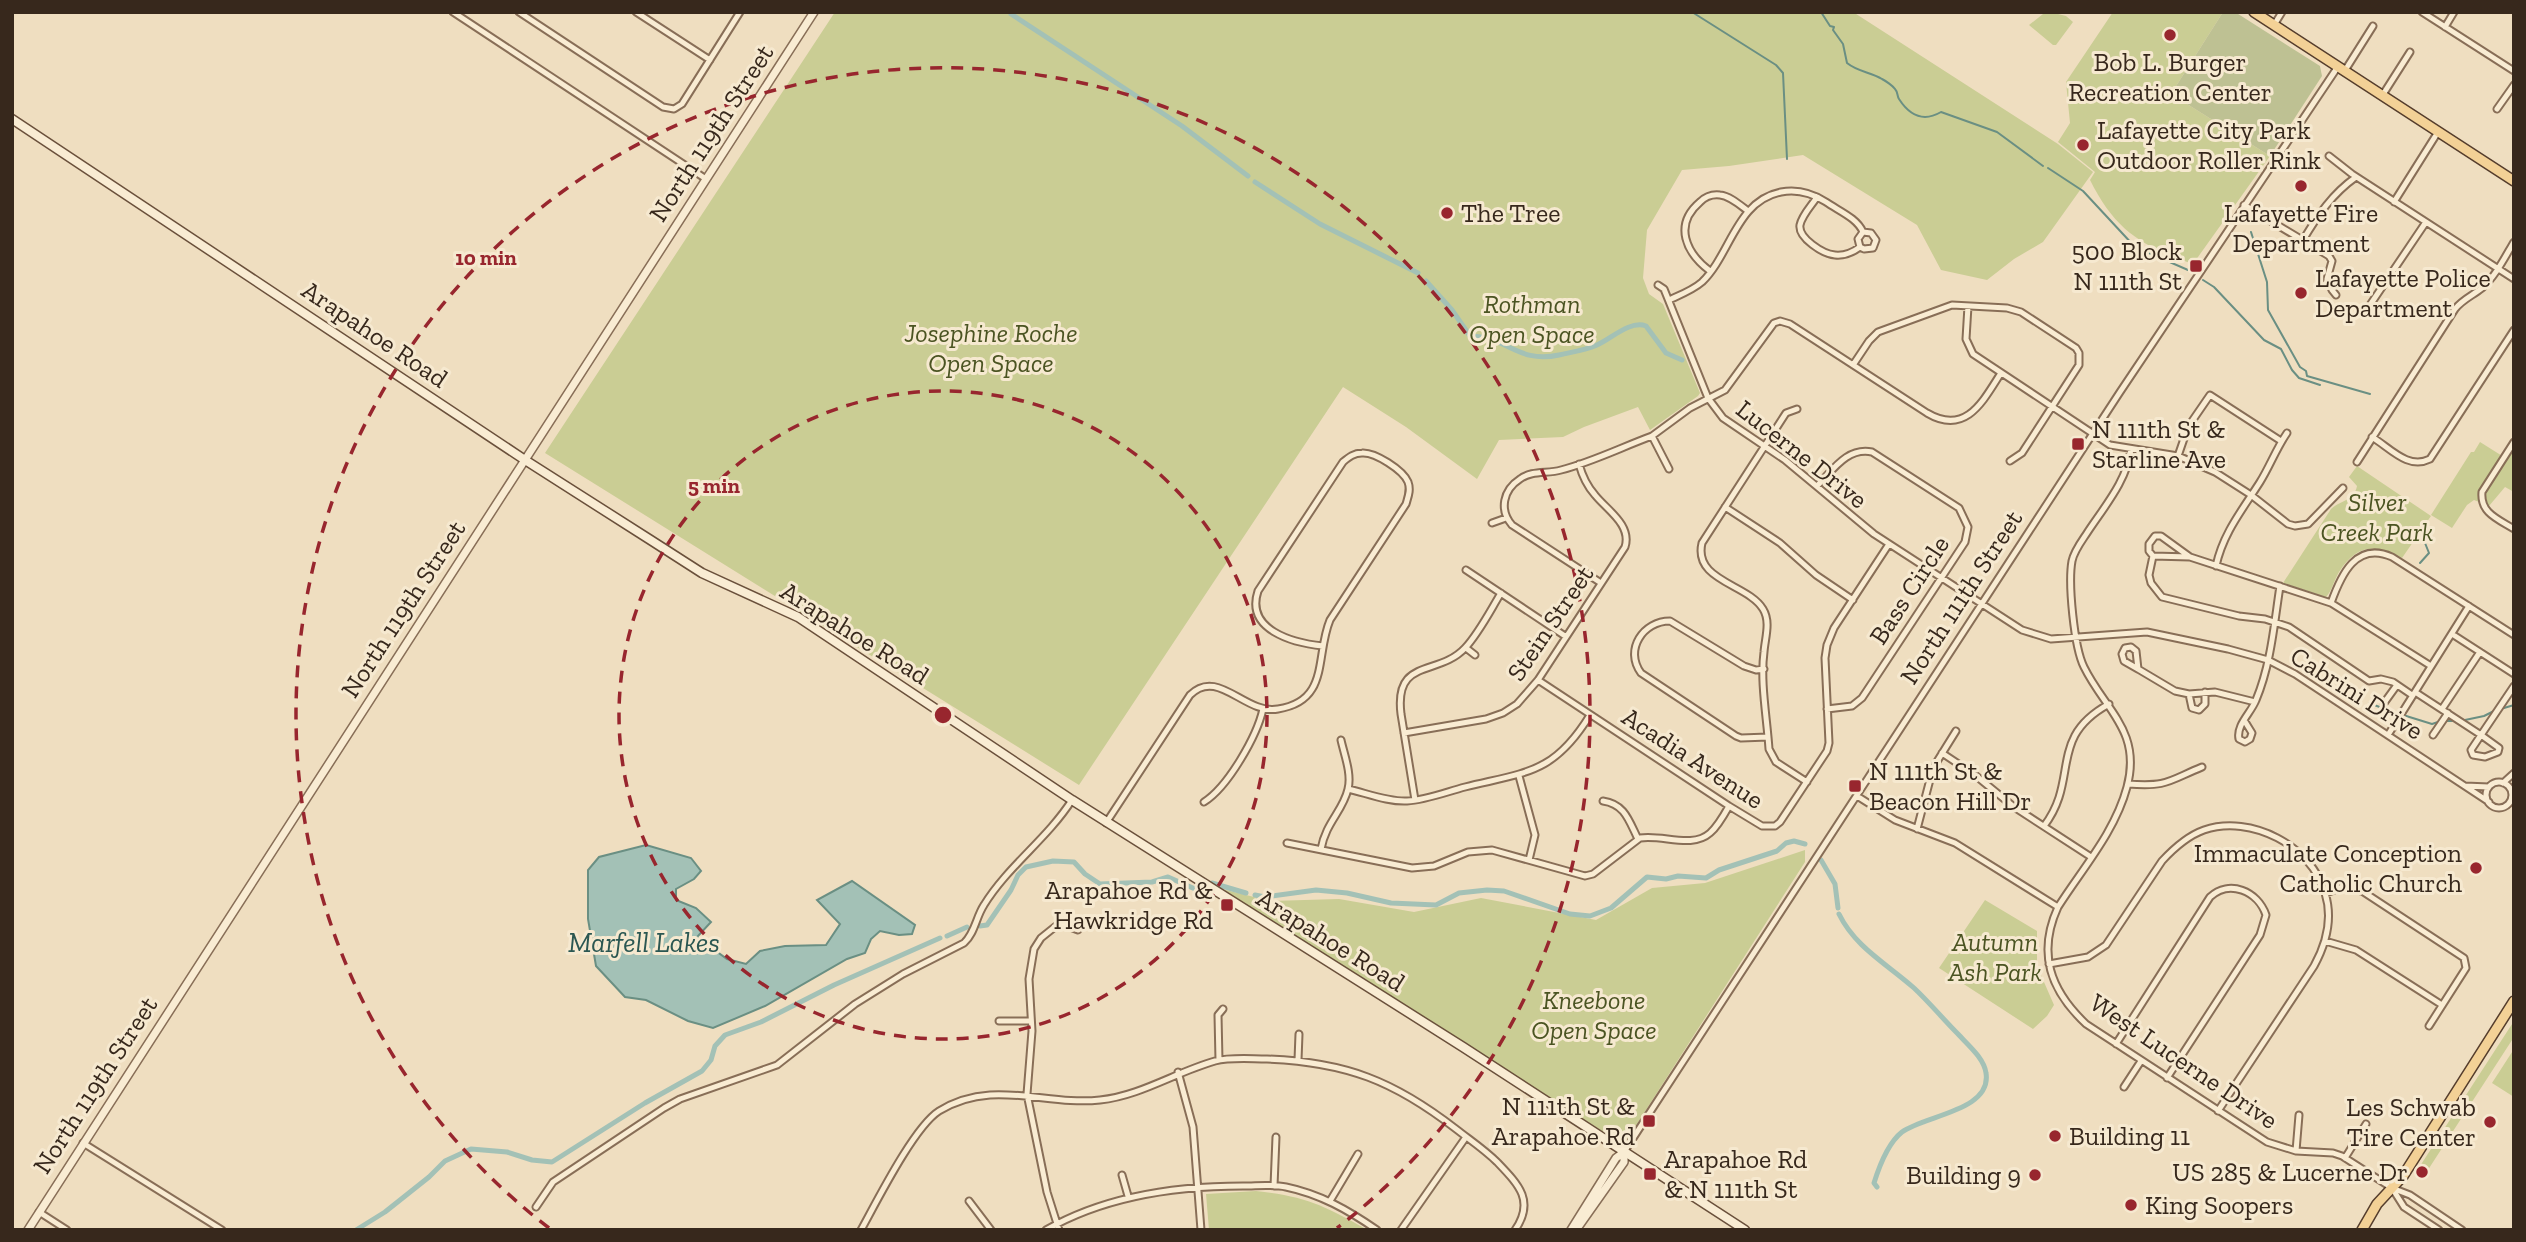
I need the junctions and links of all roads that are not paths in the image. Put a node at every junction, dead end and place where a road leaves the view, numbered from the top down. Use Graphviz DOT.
graph roads {
  1 [pos="453,12"];
  2 [pos="519,12"];
  3 [pos="636,12"];
  4 [pos="740,12"];
  5 [pos="814,12"];
  6 [pos="2253,12"];
  7 [pos="2282,12"];
  8 [pos="2422,12"];
  9 [pos="2454,12"];
  10 [pos="2274,25"];
  11 [pos="2374,26"];
  12 [pos="2445,27"];
  13 [pos="2410,52"];
  14 [pos="710,60"];
  15 [pos="2341,70"];
  16 [pos="2514,71"];
  17 [pos="2514,85"];
  18 [pos="2382,96"];
  19 [pos="2497,109"];
  20 [pos="12,119"];
  21 [pos="2438,132"];
  22 [pos="2329,156"];
  23 [pos="2356,177"];
  24 [pos="706,179"];
  25 [pos="2514,181"];
  26 [pos="1817,197"];
  27 [pos="2394,202"];
  28 [pos="2244,205"];
  29 [pos="1748,211"];
  30 [pos="2426,222"];
  31 [pos="1863,232"];
  32 [pos="2303,240"];
  33 [pos="2514,242"];
  34 [pos="1860,247"];
  35 [pos="2497,268"];
  36 [pos="1710,271"];
  37 [pos="2514,279"];
  38 [pos="1658,285"];
  39 [pos="2336,295"];
  40 [pos="1669,300"];
  41 [pos="2370,305"];
  42 [pos="1968,306"];
  43 [pos="2514,330"];
  44 [pos="1853,365"];
  45 [pos="2001,373"];
  46 [pos="1708,398"];
  47 [pos="2052,407"];
  48 [pos="1797,409"];
  49 [pos="2287,433"];
  50 [pos="2092,435"];
  51 [pos="1652,436"];
  52 [pos="2372,437"];
  53 [pos="2281,441"];
  54 [pos="2514,442"];
  55 [pos="1764,446"];
  56 [pos="2132,449"];
  57 [pos="2178,456"];
  58 [pos="525,460"];
  59 [pos="2010,461"];
  60 [pos="2357,462"];
  61 [pos="1579,464"];
  62 [pos="1669,469"];
  63 [pos="1817,486"];
  64 [pos="2343,488"];
  65 [pos="2251,495"];
  66 [pos="1725,507"];
  67 [pos="1506,518"];
  68 [pos="1492,523"];
  69 [pos="2514,529"];
  70 [pos="1889,544"];
  71 [pos="2153,555"];
  72 [pos="2190,557"];
  73 [pos="2216,566"];
  74 [pos="1466,570"];
  75 [pos="1942,577"];
  76 [pos="1601,583"];
  77 [pos="2280,586"];
  78 [pos="1501,593"];
  79 [pos="1853,600"];
  80 [pos="2331,603"];
  81 [pos="1982,604"];
  82 [pos="2469,606"];
  83 [pos="2274,622"];
  84 [pos="2452,634"];
  85 [pos="2514,635"];
  86 [pos="1565,636"];
  87 [pos="2077,638"];
  88 [pos="1323,646"];
  89 [pos="1466,648"];
  90 [pos="2480,652"];
  91 [pos="1475,655"];
  92 [pos="2268,660"];
  93 [pos="2431,666"];
  94 [pos="1764,669"];
  95 [pos="2138,669"];
  96 [pos="2514,674"];
  97 [pos="1538,680"];
  98 [pos="2397,685"];
  99 [pos="2514,686"];
  100 [pos="2205,692"];
  101 [pos="2414,693"];
  102 [pos="2189,694"];
  103 [pos="2255,702"];
  104 [pos="2384,703"];
  105 [pos="2109,704"];
  106 [pos="1263,709"];
  107 [pos="1827,709"];
  108 [pos="2445,711"];
  109 [pos="1590,715"];
  110 [pos="2244,720"];
  111 [pos="1956,731"];
  112 [pos="1404,733"];
  113 [pos="2388,735"];
  114 [pos="2433,735"];
  115 [pos="2481,735"];
  116 [pos="1768,737"];
  117 [pos="1342,740"];
  118 [pos="1942,753"];
  119 [pos="2202,767"];
  120 [pos="2514,773"];
  121 [pos="1519,776"];
  122 [pos="1807,782"];
  123 [pos="2514,782"];
  124 [pos="2503,783"];
  125 [pos="2128,784"];
  126 [pos="2465,786"];
  127 [pos="2489,787"];
  128 [pos="2509,787"];
  129 [pos="1348,789"];
  130 [pos="1857,796"];
  131 [pos="1072,800"];
  132 [pos="1415,800"];
  133 [pos="1603,801"];
  134 [pos="1204,802"];
  135 [pos="2489,802"];
  136 [pos="1729,806"];
  137 [pos="1107,823"];
  138 [pos="2044,826"];
  139 [pos="1917,829"];
  140 [pos="1637,839"];
  141 [pos="1287,843"];
  142 [pos="1321,849"];
  143 [pos="2091,857"];
  144 [pos="1528,860"];
  145 [pos="2326,893"];
  146 [pos="2058,907"];
  147 [pos="1078,930"];
  148 [pos="2325,941"];
  149 [pos="2049,964"];
  150 [pos="2514,1000"];
  151 [pos="2442,1005"];
  152 [pos="1223,1009"];
  153 [pos="999,1021"];
  154 [pos="1031,1021"];
  155 [pos="2429,1026"];
  156 [pos="1299,1034"];
  157 [pos="2116,1044"];
  158 [pos="1219,1060"];
  159 [pos="1298,1060"];
  160 [pos="2141,1061"];
  161 [pos="1178,1072"];
  162 [pos="2167,1078"];
  163 [pos="2124,1087"];
  164 [pos="1027,1094"];
  165 [pos="2218,1111"];
  166 [pos="2299,1115"];
  167 [pos="2366,1124"];
  168 [pos="1276,1137"];
  169 [pos="1466,1137"];
  170 [pos="83,1143"];
  171 [pos="2296,1151"];
  172 [pos="1624,1152"];
  173 [pos="1358,1154"];
  174 [pos="2345,1158"];
  175 [pos="1122,1175"];
  176 [pos="1274,1186"];
  177 [pos="1198,1188"];
  178 [pos="2392,1188"];
  179 [pos="1128,1196"];
  180 [pos="969,1201"];
  181 [pos="1330,1201"];
  182 [pos="536,1207"];
  183 [pos="39,1212"];
  184 [pos="1057,1227"];
  185 [pos="28,1230"];
  186 [pos="67,1230"];
  187 [pos="222,1230"];
  188 [pos="861,1230"];
  189 [pos="991,1230"];
  190 [pos="1046,1230"];
  191 [pos="1201,1230"];
  192 [pos="1377,1230"];
  193 [pos="1401,1230"];
  194 [pos="1514,1230"];
  195 [pos="1573,1230"];
  196 [pos="1745,1230"];
  197 [pos="2362,1230"];
  198 [pos="2439,1230"];
  199 [pos="2462,1230"];
  1 -- 24 [label="street"];
  2 -- 14 [label="street"];
  3 -- 14 [label="street"];
  4 -- 14 [label="street"];
  5 -- 24 [label="street, North 119th Street"];
  6 -- 10 [label="main road"];
  7 -- 10 [label="street"];
  8 -- 12 [label="street"];
  9 -- 12 [label="street"];
  10 -- 15 [label="main road"];
  11 -- 15 [label="street, North 111th Street"];
  12 -- 16 [label="street"];
  13 -- 18 [label="street"];
  15 -- 18 [label="main road"];
  15 -- 28 [label="street, North 111th Street"];
  17 -- 19 [label="street"];
  18 -- 21 [label="main road"];
  20 -- 58 [label="main road, Arapahoe Road"];
  21 -- 25 [label="main road"];
  21 -- 27 [label="street"];
  22 -- 23 [label="street"];
  23 -- 27 [label="street"];
  23 -- 32 [label="street"];
  24 -- 58 [label="street, North 119th Street"];
  26 -- 29 [label="street"];
  26 -- 31 [label="street"];
  26 -- 34 [label="street"];
  27 -- 30 [label="street"];
  28 -- 32 [label="street"];
  28 -- 50 [label="street, North 111th Street"];
  29 -- 36 [label="street"];
  29 -- 36 [label="street"];
  30 -- 35 [label="street"];
  30 -- 41 [label="street"];
  31 -- 34 [label="street"];
  31 -- 34 [label="street"];
  32 -- 39 [label="street"];
  33 -- 35 [label="street"];
  35 -- 37 [label="street"];
  35 -- 52 [label="street"];
  36 -- 40 [label="street"];
  38 -- 40 [label="street, Lucerne Drive"];
  40 -- 46 [label="street, Lucerne Drive"];
  42 -- 44 [label="street"];
  42 -- 45 [label="street"];
  42 -- 47 [label="street"];
  43 -- 52 [label="street"];
  44 -- 45 [label="street"];
  44 -- 46 [label="street"];
  45 -- 47 [label="street"];
  46 -- 51 [label="street"];
  46 -- 55 [label="street, Lucerne Drive"];
  47 -- 50 [label="street"];
  47 -- 59 [label="street"];
  48 -- 55 [label="street"];
  49 -- 53 [label="street"];
  50 -- 56 [label="street"];
  50 -- 81 [label="street, North 111th Street"];
  51 -- 61 [label="street"];
  51 -- 62 [label="street"];
  52 -- 60 [label="street"];
  53 -- 57 [label="street"];
  53 -- 65 [label="street"];
  54 -- 69 [label="street"];
  55 -- 63 [label="street, Lucerne Drive"];
  55 -- 66 [label="street"];
  56 -- 57 [label="street"];
  56 -- 87 [label="street"];
  57 -- 65 [label="street"];
  58 -- 131 [label="main road, Arapahoe Road"];
  58 -- 170 [label="street, North 119th Street"];
  61 -- 67 [label="street"];
  61 -- 76 [label="street, Stein Street"];
  63 -- 70 [label="street, Lucerne Drive"];
  63 -- 75 [label="street, Bass Circle"];
  64 -- 65 [label="street"];
  65 -- 73 [label="street"];
  66 -- 79 [label="street"];
  66 -- 94 [label="street"];
  67 -- 68 [label="street"];
  67 -- 76 [label="street"];
  70 -- 75 [label="street, Lucerne Drive"];
  70 -- 79 [label="street, Acadia Avenue"];
  71 -- 72 [label="street"];
  71 -- 72 [label="street"];
  71 -- 83 [label="street"];
  72 -- 73 [label="street"];
  73 -- 77 [label="street"];
  74 -- 78 [label="street"];
  75 -- 81 [label="street, Lucerne Drive"];
  75 -- 107 [label="street, Bass Circle"];
  76 -- 86 [label="street, Stein Street"];
  77 -- 80 [label="street"];
  77 -- 83 [label="street"];
  78 -- 86 [label="street"];
  78 -- 89 [label="street"];
  79 -- 107 [label="street, Acadia Avenue"];
  80 -- 82 [label="street"];
  80 -- 93 [label="street"];
  81 -- 87 [label="street, Cabrini Drive"];
  81 -- 130 [label="street, North 111th Street"];
  82 -- 84 [label="street"];
  82 -- 85 [label="street"];
  83 -- 92 [label="street"];
  83 -- 98 [label="street"];
  84 -- 90 [label="street"];
  84 -- 93 [label="street"];
  86 -- 97 [label="street, Stein Street"];
  87 -- 92 [label="street, Cabrini Drive"];
  87 -- 105 [label="street"];
  88 -- 88 [label="street"];
  88 -- 106 [label="street"];
  89 -- 91 [label="street"];
  89 -- 112 [label="street"];
  90 -- 96 [label="street"];
  90 -- 108 [label="street"];
  92 -- 103 [label="street"];
  92 -- 113 [label="street, Cabrini Drive"];
  93 -- 101 [label="street"];
  94 -- 116 [label="street"];
  94 -- 116 [label="street"];
  95 -- 102 [label="street"];
  97 -- 109 [label="street, Acadia Avenue"];
  97 -- 112 [label="street, Stein Street"];
  98 -- 101 [label="street"];
  98 -- 104 [label="street"];
  99 -- 115 [label="street"];
  100 -- 102 [label="street"];
  100 -- 102 [label="street"];
  100 -- 103 [label="street"];
  101 -- 108 [label="street"];
  101 -- 113 [label="street"];
  103 -- 110 [label="street"];
  105 -- 125 [label="street, West Lucerne Drive"];
  105 -- 138 [label="street"];
  106 -- 134 [label="street"];
  106 -- 137 [label="street"];
  107 -- 122 [label="street, Acadia Avenue"];
  108 -- 114 [label="street"];
  108 -- 115 [label="street"];
  109 -- 121 [label="street"];
  109 -- 136 [label="street, Acadia Avenue"];
  111 -- 118 [label="street"];
  112 -- 132 [label="street"];
  113 -- 126 [label="street, Cabrini Drive"];
  115 -- 115 [label="street"];
  116 -- 122 [label="street"];
  117 -- 129 [label="street"];
  118 -- 138 [label="street"];
  118 -- 139 [label="street"];
  119 -- 125 [label="street"];
  120 -- 124 [label="street"];
  121 -- 132 [label="street"];
  121 -- 144 [label="street"];
  122 -- 136 [label="street, Acadia Avenue"];
  123 -- 128 [label="street"];
  124 -- 127 [label="street"];
  124 -- 128 [label="street"];
  125 -- 143 [label="street, West Lucerne Drive"];
  126 -- 127 [label="street"];
  126 -- 135 [label="street, Cabrini Drive"];
  127 -- 135 [label="street"];
  128 -- 135 [label="street"];
  129 -- 132 [label="street"];
  129 -- 142 [label="street"];
  130 -- 139 [label="street"];
  130 -- 172 [label="street, North 111th Street"];
  131 -- 137 [label="main road, Arapahoe Road"];
  131 -- 182 [label="street"];
  133 -- 140 [label="street"];
  136 -- 140 [label="street"];
  137 -- 172 [label="main road, Arapahoe Road"];
  138 -- 143 [label="street"];
  139 -- 146 [label="street"];
  140 -- 144 [label="street"];
  141 -- 142 [label="street"];
  142 -- 144 [label="street"];
  143 -- 146 [label="street, West Lucerne Drive"];
  145 -- 148 [label="street"];
  145 -- 149 [label="street"];
  145 -- 151 [label="street"];
  146 -- 149 [label="street, West Lucerne Drive"];
  147 -- 154 [label="street"];
  148 -- 151 [label="street"];
  148 -- 165 [label="street"];
  149 -- 157 [label="street, West Lucerne Drive"];
  150 -- 178 [label="main road"];
  151 -- 155 [label="street"];
  152 -- 158 [label="street"];
  153 -- 154 [label="street"];
  154 -- 164 [label="street"];
  156 -- 159 [label="street"];
  157 -- 160 [label="street, West Lucerne Drive"];
  157 -- 162 [label="street"];
  158 -- 159 [label="street"];
  158 -- 161 [label="street"];
  159 -- 169 [label="street"];
  160 -- 162 [label="street, West Lucerne Drive"];
  160 -- 163 [label="street"];
  161 -- 164 [label="street"];
  161 -- 177 [label="street"];
  162 -- 165 [label="street, West Lucerne Drive"];
  164 -- 184 [label="street"];
  164 -- 188 [label="street"];
  165 -- 171 [label="street, West Lucerne Drive"];
  166 -- 171 [label="street"];
  167 -- 174 [label="street"];
  168 -- 176 [label="street"];
  169 -- 193 [label="street"];
  169 -- 194 [label="street"];
  170 -- 183 [label="street, North 119th Street"];
  170 -- 187 [label="street"];
  171 -- 174 [label="street, West Lucerne Drive"];
  172 -- 195 [label="street, North 111th Street"];
  172 -- 196 [label="main road, Arapahoe Road"];
  173 -- 181 [label="street"];
  174 -- 178 [label="street, West Lucerne Drive"];
  175 -- 179 [label="street"];
  176 -- 177 [label="street"];
  176 -- 181 [label="street"];
  177 -- 179 [label="street"];
  177 -- 191 [label="street"];
  178 -- 197 [label="main road"];
  178 -- 198 [label="street"];
  178 -- 199 [label="street"];
  179 -- 184 [label="street"];
  180 -- 189 [label="street"];
  181 -- 192 [label="street"];
  183 -- 185 [label="street, North 119th Street"];
  183 -- 186 [label="street"];
  184 -- 190 [label="street"];
}
